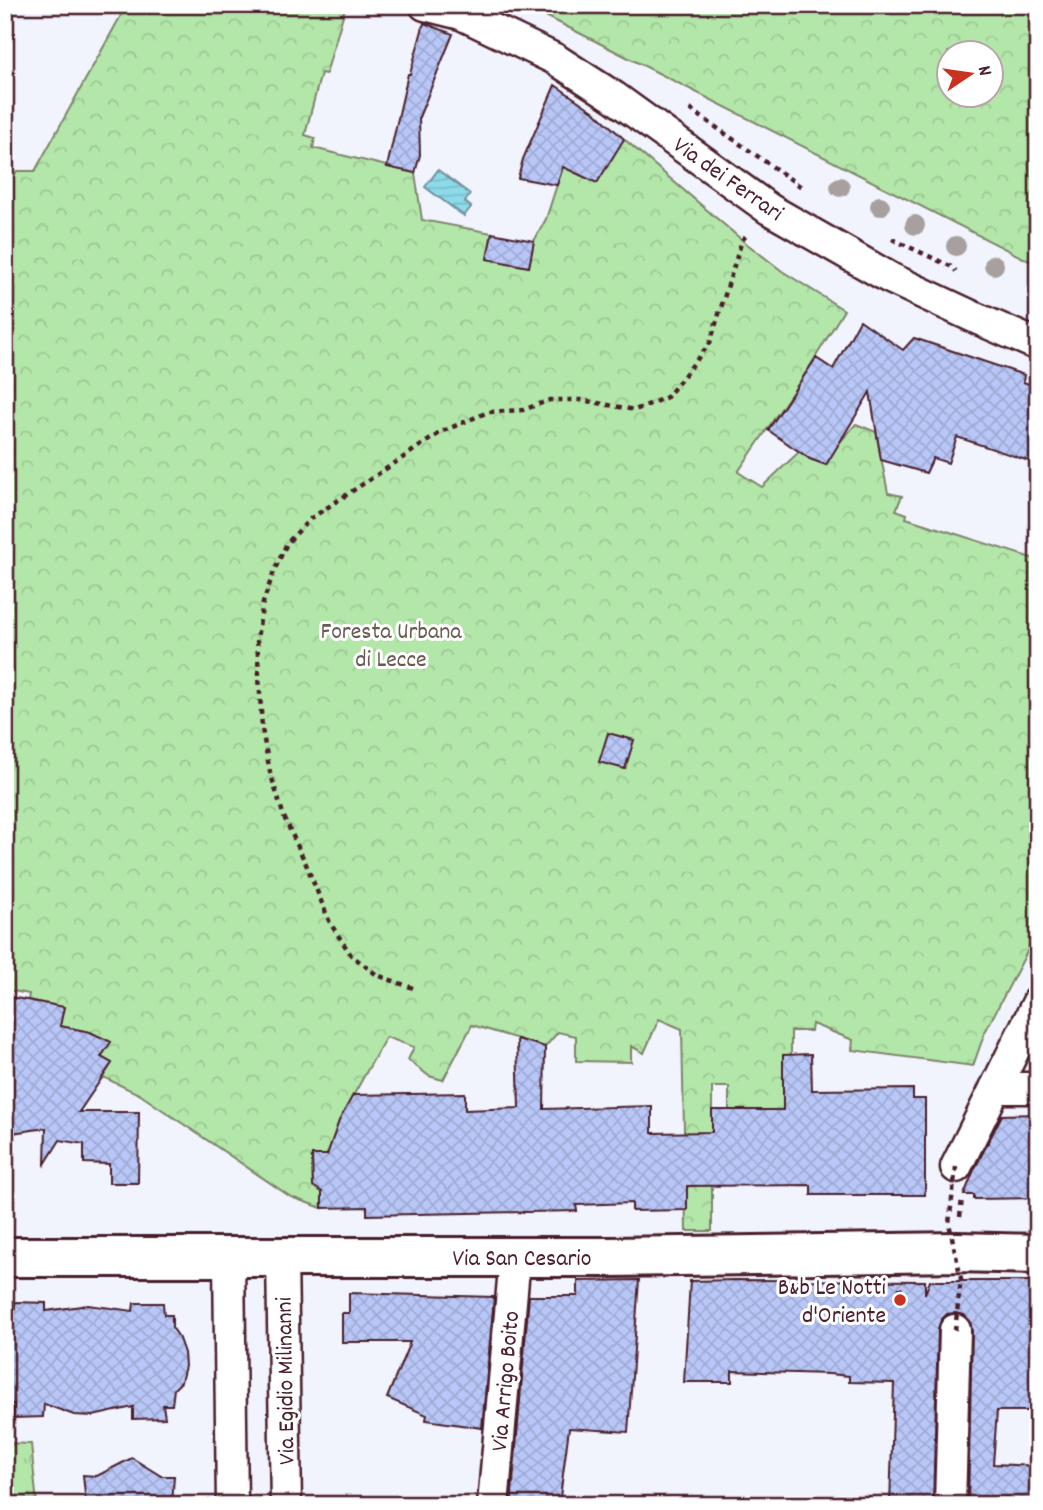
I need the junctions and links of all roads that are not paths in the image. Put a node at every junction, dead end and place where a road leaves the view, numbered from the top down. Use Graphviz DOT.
graph roads {
  1 [pos="425,5"];
  2 [pos="1038,345"];
  3 [pos="1038,1002"];
  4 [pos="995,1088"];
  5 [pos="1038,1088"];
  6 [pos="956,1167"];
  7 [pos="1038,1254"];
  8 [pos="5,1257"];
  9 [pos="515,1257"];
  10 [pos="229,1258"];
  11 [pos="282,1258"];
  12 [pos="955,1330"];
  13 [pos="232,1505"];
  14 [pos="286,1505"];
  15 [pos="493,1505"];
  16 [pos="950,1505"];
  1 -- 2 [label="street, Via dei Ferrari"];
  3 -- 4 [label="street"];
  4 -- 5 [label="street"];
  4 -- 6 [label="street"];
  7 -- 9 [label="main road, Via San Cesario"];
  8 -- 10 [label="main road, Via San Cesario"];
  9 -- 11 [label="main road, Via San Cesario"];
  9 -- 15 [label="street, Via Arrigo Boito"];
  10 -- 11 [label="main road, Via San Cesario"];
  10 -- 13 [label="street"];
  11 -- 14 [label="street, Via Egidio Milinanni"];
  12 -- 16 [label="street"];
}
